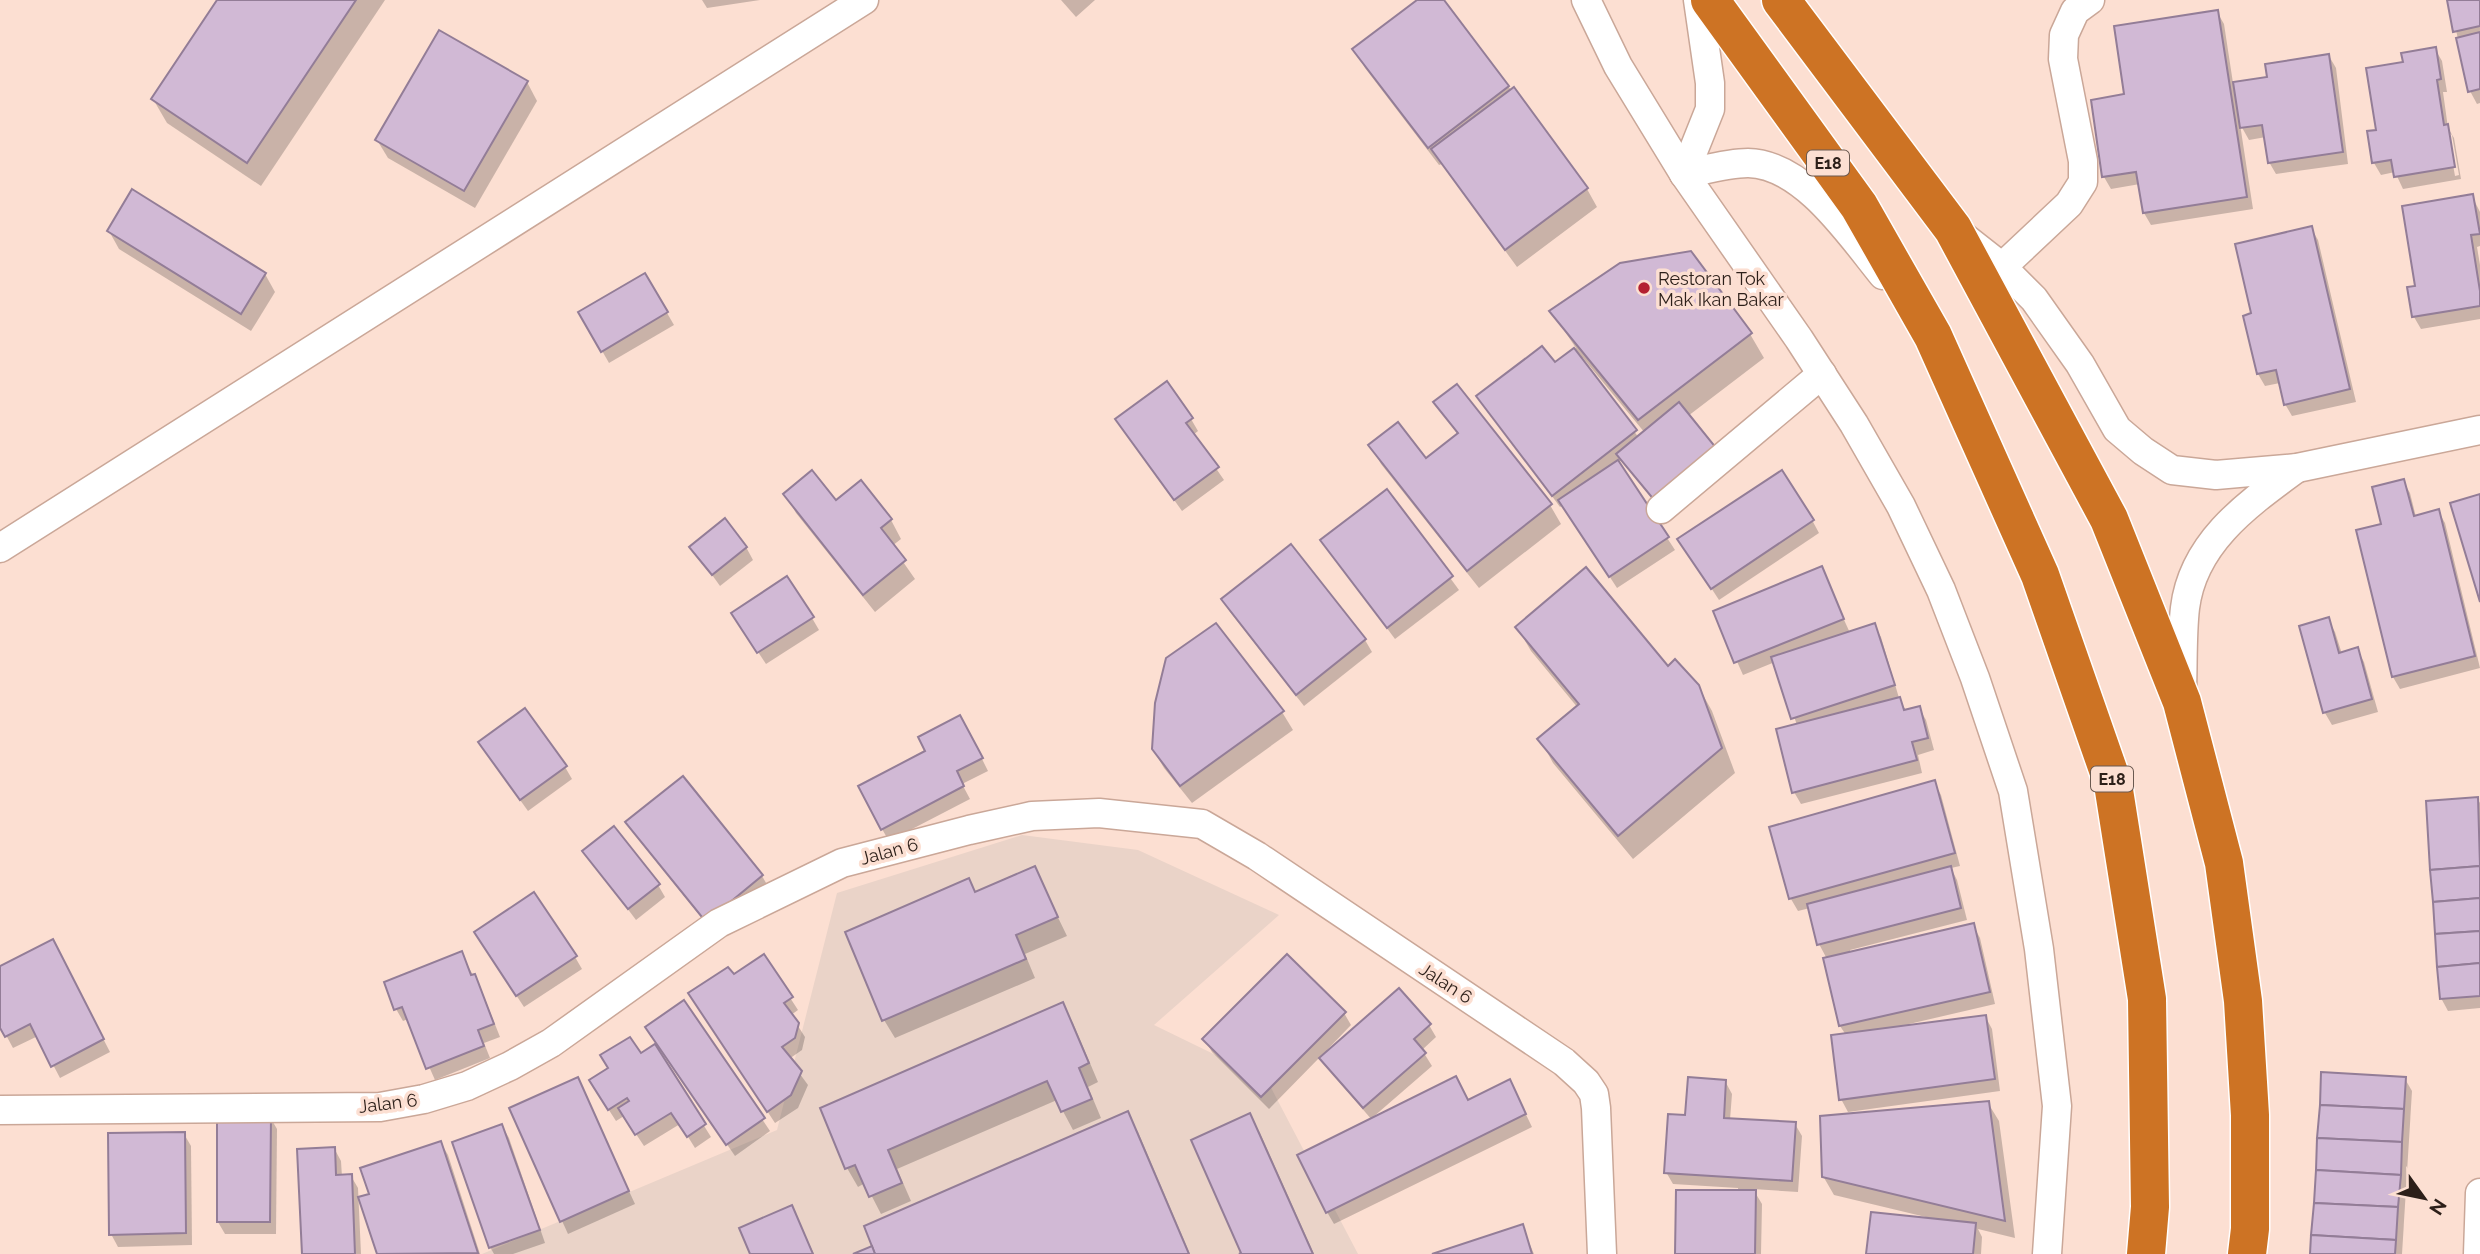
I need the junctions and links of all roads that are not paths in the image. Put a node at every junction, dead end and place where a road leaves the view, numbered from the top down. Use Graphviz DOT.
graph roads {
  1 [pos="863,0"];
  2 [pos="1587,0"];
  3 [pos="1698,0"];
  4 [pos="1710,0"];
  5 [pos="1780,0"];
  6 [pos="2090,0"];
  7 [pos="1684,174"];
  8 [pos="1953,229"];
  9 [pos="2002,267"];
  10 [pos="1933,336"];
  11 [pos="1822,374"];
  12 [pos="2480,430"];
  13 [pos="2297,468"];
  14 [pos="1661,509"];
  15 [pos="0,548"];
  16 [pos="2182,702"];
  17 [pos="0,1110"];
  18 [pos="2480,1193"];
  19 [pos="1602,1254"];
  20 [pos="2046,1254"];
  21 [pos="2146,1254"];
  22 [pos="2247,1254"];
  23 [pos="2478,1254"];
  1 -- 15 [label="street"];
  2 -- 7 [label="street"];
  3 -- 7 [label="street"];
  4 -- 10 [label="highway, E18"];
  5 -- 8 [label="highway"];
  6 -- 9 [label="street"];
  7 -- 10 [label="street"];
  7 -- 11 [label="street"];
  8 -- 9 [label="street"];
  8 -- 16 [label="highway"];
  9 -- 13 [label="street"];
  10 -- 21 [label="highway, E18"];
  11 -- 14 [label="street"];
  11 -- 20 [label="street"];
  12 -- 13 [label="street"];
  13 -- 16 [label="street"];
  16 -- 22 [label="highway"];
  17 -- 19 [label="street, Jalan 6"];
  18 -- 23 [label="street"];
}
